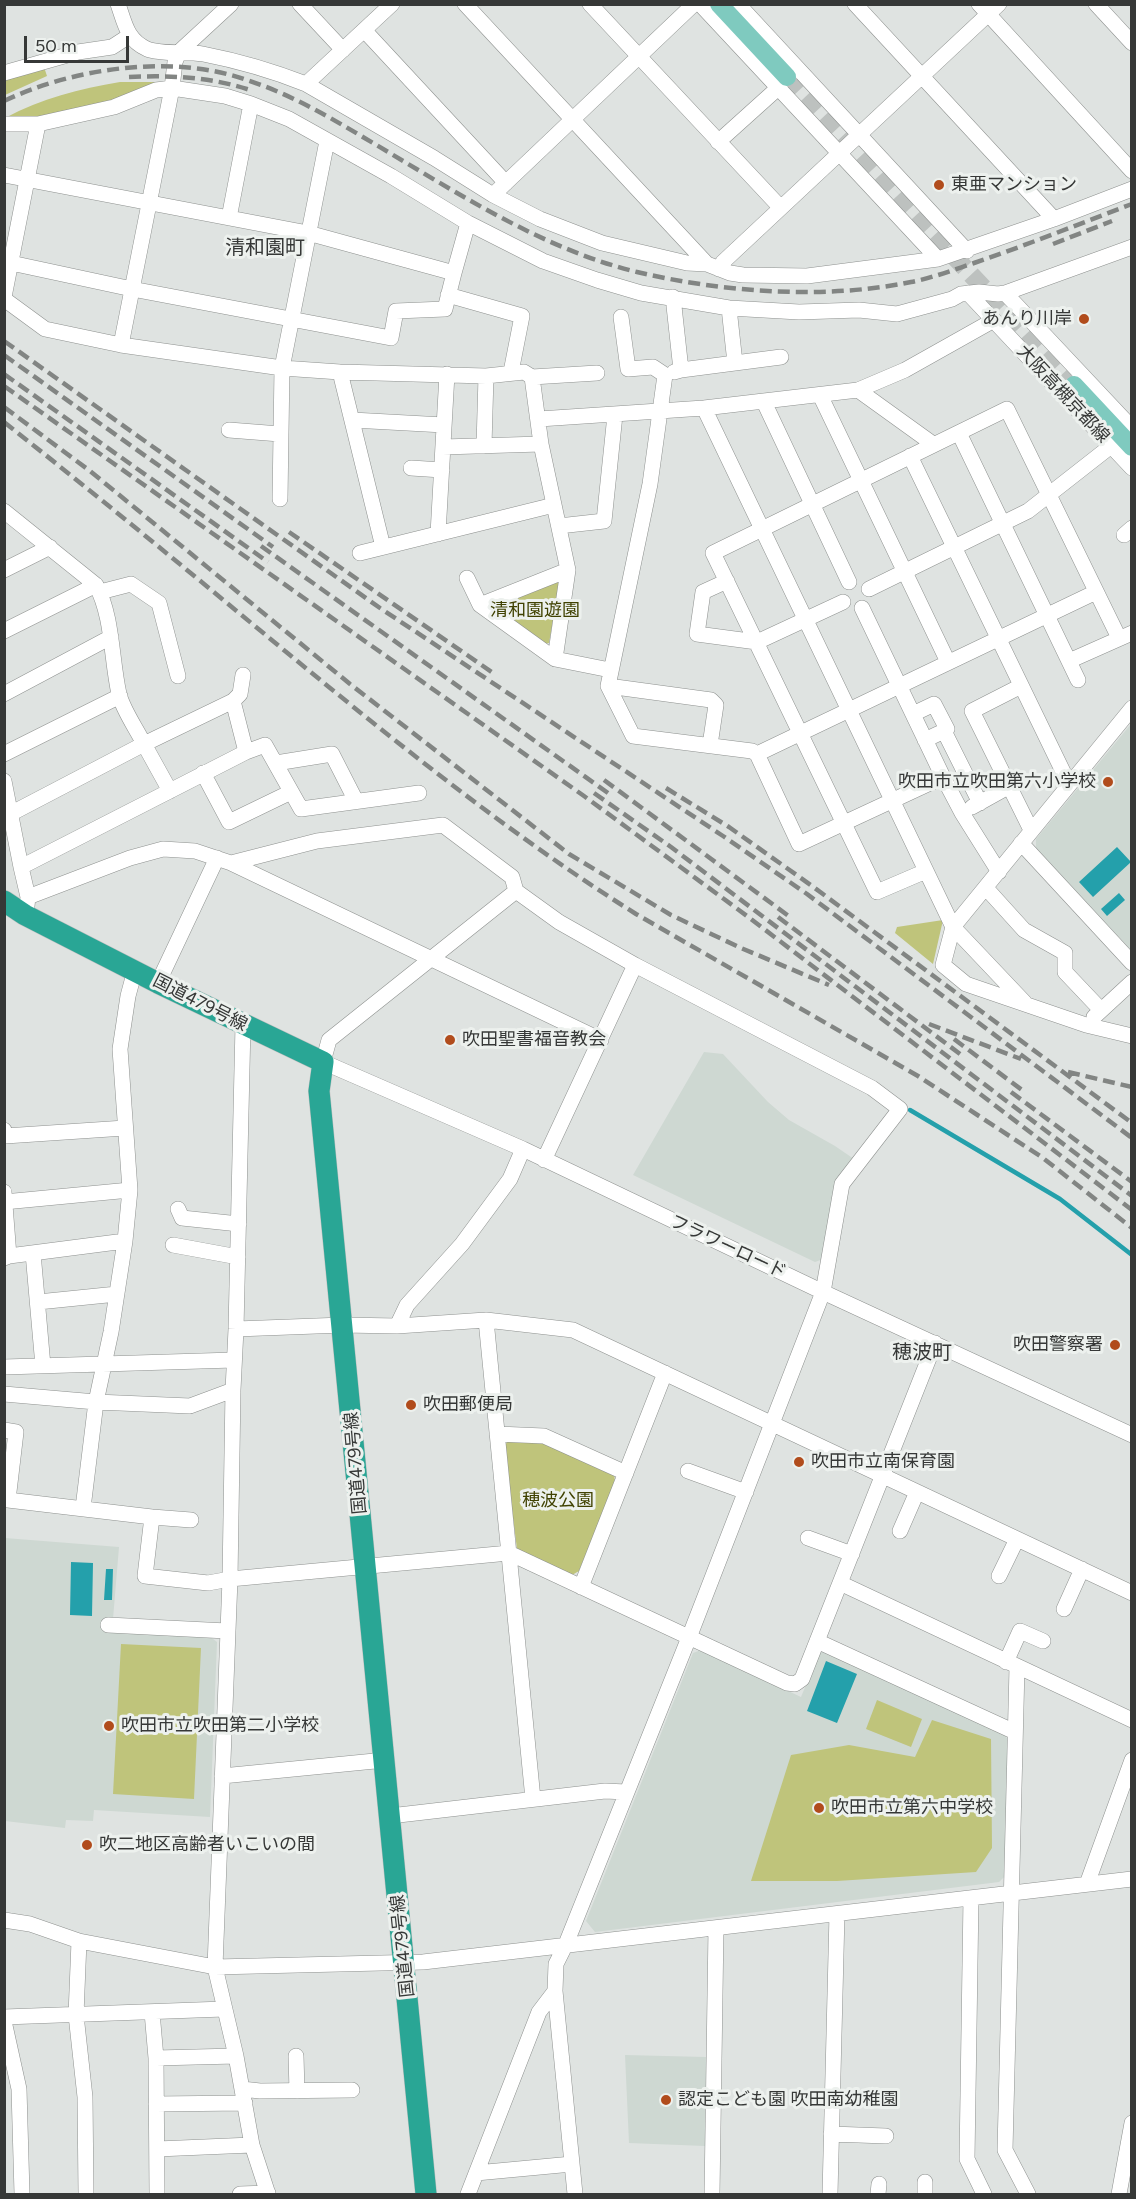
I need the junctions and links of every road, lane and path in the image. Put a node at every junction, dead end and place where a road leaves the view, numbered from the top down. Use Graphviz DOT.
graph roads {
  1 [pos="118,4"];
  2 [pos="231,4"];
  3 [pos="300,4"];
  4 [pos="392,4"];
  5 [pos="465,4"];
  6 [pos="590,4"];
  7 [pos="694,4"];
  8 [pos="700,4"];
  9 [pos="719,4"];
  10 [pos="738,4"];
  11 [pos="855,4"];
  12 [pos="1096,4"];
  13 [pos="989,8"];
  14 [pos="364,30"];
  15 [pos="129,36"];
  16 [pos="1131,43"];
  17 [pos="344,50"];
  18 [pos="179,52"];
  19 [pos="639,58"];
  20 [pos="4,73"];
  21 [pos="921,75"];
  22 [pos="782,82"];
  23 [pos="306,84"];
  24 [pos="172,88"];
  25 [pos="251,104"];
  26 [pos="572,122"];
  27 [pos="4,124"];
  28 [pos="38,124"];
  29 [pos="858,134"];
  30 [pos="327,141"];
  31 [pos="718,142"];
  32 [pos="838,153"];
  33 [pos="1131,171"];
  34 [pos="4,176"];
  35 [pos="26,180"];
  36 [pos="506,183"];
  37 [pos="1131,189"];
  38 [pos="493,195"];
  39 [pos="148,202"];
  40 [pos="780,207"];
  41 [pos="230,218"];
  42 [pos="1054,219"];
  43 [pos="468,223"];
  44 [pos="308,233"];
  45 [pos="1131,247"];
  46 [pos="966,251"];
  47 [pos="938,260"];
  48 [pos="11,263"];
  49 [pos="713,267"];
  50 [pos="454,273"];
  51 [pos="132,289"];
  52 [pos="968,293"];
  53 [pos="1005,293"];
  54 [pos="448,295"];
  55 [pos="673,297"];
  56 [pos="4,298"];
  57 [pos="729,308"];
  58 [pos="621,317"];
  59 [pos="292,318"];
  60 [pos="994,320"];
  61 [pos="122,345"];
  62 [pos="781,357"];
  63 [pos="735,363"];
  64 [pos="282,368"];
  65 [pos="681,370"];
  66 [pos="340,372"];
  67 [pos="511,372"];
  68 [pos="597,373"];
  69 [pos="447,374"];
  70 [pos="665,375"];
  71 [pos="486,376"];
  72 [pos="532,377"];
  73 [pos="1074,385"];
  74 [pos="858,390"];
  75 [pos="820,395"];
  76 [pos="764,402"];
  77 [pos="704,408"];
  78 [pos="660,412"];
  79 [pos="615,415"];
  80 [pos="539,419"];
  81 [pos="352,420"];
  82 [pos="444,425"];
  83 [pos="1131,428"];
  84 [pos="229,430"];
  85 [pos="958,433"];
  86 [pos="280,434"];
  87 [pos="541,444"];
  88 [pos="933,444"];
  89 [pos="484,446"];
  90 [pos="1111,446"];
  91 [pos="443,447"];
  92 [pos="1131,447"];
  93 [pos="910,456"];
  94 [pos="411,468"];
  95 [pos="1131,468"];
  96 [pos="442,470"];
  97 [pos="861,480"];
  98 [pos="1050,495"];
  99 [pos="280,499"];
  100 [pos="812,504"];
  101 [pos="554,505"];
  102 [pos="4,511"];
  103 [pos="1003,523"];
  104 [pos="559,526"];
  105 [pos="762,528"];
  106 [pos="438,534"];
  107 [pos="50,547"];
  108 [pos="383,547"];
  109 [pos="953,548"];
  110 [pos="360,553"];
  111 [pos="4,570"];
  112 [pos="568,570"];
  113 [pos="905,571"];
  114 [pos="467,578"];
  115 [pos="728,581"];
  116 [pos="849,582"];
  117 [pos="98,588"];
  118 [pos="869,589"];
  119 [pos="1096,592"];
  120 [pos="843,602"];
  121 [pos="480,605"];
  122 [pos="862,608"];
  123 [pos="1046,616"];
  124 [pos="806,619"];
  125 [pos="4,632"];
  126 [pos="1125,635"];
  127 [pos="111,637"];
  128 [pos="998,639"];
  129 [pos="757,642"];
  130 [pos="555,659"];
  131 [pos="1069,661"];
  132 [pos="948,662"];
  133 [pos="610,670"];
  134 [pos="243,675"];
  135 [pos="178,676"];
  136 [pos="1078,680"];
  137 [pos="608,686"];
  138 [pos="900,686"];
  139 [pos="1021,686"];
  140 [pos="4,694"];
  141 [pos="120,696"];
  142 [pos="233,701"];
  143 [pos="1131,708"];
  144 [pos="849,711"];
  145 [pos="913,714"];
  146 [pos="944,731"];
  147 [pos="802,733"];
  148 [pos="925,740"];
  149 [pos="144,744"];
  150 [pos="710,745"];
  151 [pos="246,752"];
  152 [pos="4,754"];
  153 [pos="757,754"];
  154 [pos="957,758"];
  155 [pos="276,763"];
  156 [pos="940,772"];
  157 [pos="203,773"];
  158 [pos="4,781"];
  159 [pos="1069,783"];
  160 [pos="1008,787"];
  161 [pos="170,790"];
  162 [pos="291,792"];
  163 [pos="419,793"];
  164 [pos="356,801"];
  165 [pos="892,801"];
  166 [pos="980,803"];
  167 [pos="12,813"];
  168 [pos="962,813"];
  169 [pos="844,823"];
  170 [pos="1031,830"];
  171 [pos="1021,843"];
  172 [pos="224,861"];
  173 [pos="21,867"];
  174 [pos="926,871"];
  175 [pos="999,872"];
  176 [pos="986,888"];
  177 [pos="516,891"];
  178 [pos="4,902"];
  179 [pos="27,906"];
  180 [pos="4,910"];
  181 [pos="953,927"];
  182 [pos="431,958"];
  183 [pos="1131,963"];
  184 [pos="635,965"];
  185 [pos="135,970"];
  186 [pos="1131,982"];
  187 [pos="158,983"];
  188 [pos="1025,1003"];
  189 [pos="1101,1010"];
  190 [pos="243,1025"];
  191 [pos="1086,1025"];
  192 [pos="1131,1036"];
  193 [pos="601,1040"];
  194 [pos="323,1062"];
  195 [pos="125,1128"];
  196 [pos="4,1130"];
  197 [pos="5,1138"];
  198 [pos="523,1149"];
  199 [pos="544,1160"];
  200 [pos="130,1190"];
  201 [pos="4,1192"];
  202 [pos="5,1202"];
  203 [pos="178,1209"];
  204 [pos="238,1224"];
  205 [pos="125,1241"];
  206 [pos="173,1245"];
  207 [pos="33,1253"];
  208 [pos="7,1257"];
  209 [pos="238,1257"];
  210 [pos="823,1292"];
  211 [pos="117,1294"];
  212 [pos="38,1302"];
  213 [pos="486,1320"];
  214 [pos="343,1325"];
  215 [pos="397,1326"];
  216 [pos="236,1329"];
  217 [pos="935,1343"];
  218 [pos="234,1359"];
  219 [pos="103,1365"];
  220 [pos="43,1366"];
  221 [pos="4,1367"];
  222 [pos="665,1373"];
  223 [pos="233,1390"];
  224 [pos="4,1394"];
  225 [pos="96,1402"];
  226 [pos="773,1424"];
  227 [pos="4,1430"];
  228 [pos="497,1434"];
  229 [pos="1131,1435"];
  230 [pos="688,1471"];
  231 [pos="626,1473"];
  232 [pos="882,1476"];
  233 [pos="746,1492"];
  234 [pos="917,1492"];
  235 [pos="83,1508"];
  236 [pos="152,1517"];
  237 [pos="191,1521"];
  238 [pos="900,1531"];
  239 [pos="808,1538"];
  240 [pos="1017,1539"];
  241 [pos="509,1553"];
  242 [pos="852,1554"];
  243 [pos="366,1566"];
  244 [pos="1082,1569"];
  245 [pos="999,1576"];
  246 [pos="230,1579"];
  247 [pos="840,1583"];
  248 [pos="581,1587"];
  249 [pos="1131,1593"];
  250 [pos="1064,1609"];
  251 [pos="108,1625"];
  252 [pos="227,1631"];
  253 [pos="689,1638"];
  254 [pos="817,1641"];
  255 [pos="1043,1641"];
  256 [pos="1012,1665"];
  257 [pos="1131,1720"];
  258 [pos="1015,1732"];
  259 [pos="385,1760"];
  260 [pos="1131,1760"];
  261 [pos="222,1776"];
  262 [pos="626,1792"];
  263 [pos="533,1799"];
  264 [pos="390,1816"];
  265 [pos="1131,1879"];
  266 [pos="1087,1884"];
  267 [pos="1011,1893"];
  268 [pos="971,1898"];
  269 [pos="837,1914"];
  270 [pos="4,1920"];
  271 [pos="716,1928"];
  272 [pos="79,1941"];
  273 [pos="566,1944"];
  274 [pos="404,1963"];
  275 [pos="215,1966"];
  276 [pos="555,1991"];
  277 [pos="224,2009"];
  278 [pos="152,2012"];
  279 [pos="76,2015"];
  280 [pos="4,2019"];
  281 [pos="236,2056"];
  282 [pos="296,2056"];
  283 [pos="156,2058"];
  284 [pos="352,2090"];
  285 [pos="297,2091"];
  286 [pos="243,2096"];
  287 [pos="156,2104"];
  288 [pos="1131,2123"];
  289 [pos="831,2134"];
  290 [pos="886,2136"];
  291 [pos="252,2145"];
  292 [pos="157,2149"];
  293 [pos="572,2164"];
  294 [pos="476,2173"];
  295 [pos="22,2194"];
  296 [pos="86,2194"];
  297 [pos="157,2194"];
  298 [pos="240,2194"];
  299 [pos="268,2194"];
  300 [pos="426,2194"];
  301 [pos="468,2194"];
  302 [pos="575,2194"];
  303 [pos="712,2194"];
  304 [pos="830,2194"];
  305 [pos="984,2194"];
  306 [pos="1028,2194"];
  307 [pos="1119,2194"];
  1 -- 15 [label="street"];
  2 -- 18 [label="street"];
  3 -- 17 [label="street"];
  4 -- 14 [label="street"];
  5 -- 26 [label="street"];
  6 -- 19 [label="street"];
  7 -- 19 [label="street"];
  8 -- 22 [label="street"];
  9 -- 22 [label="main road"];
  10 -- 29 [label="street"];
  11 -- 21 [label="street"];
  12 -- 16 [label="street"];
  13 -- 21 [label="street"];
  13 -- 33 [label="street"];
  14 -- 17 [label="street"];
  14 -- 36 [label="street"];
  15 -- 18 [label="street"];
  15 -- 20 [label="street"];
  17 -- 23 [label="street"];
  18 -- 23 [label="street"];
  18 -- 24 [label="street"];
  19 -- 26 [label="street"];
  19 -- 31 [label="street"];
  21 -- 29 [label="street"];
  21 -- 42 [label="street"];
  22 -- 31 [label="street"];
  22 -- 32 [label="street"];
  23 -- 38 [label="street"];
  24 -- 25 [label="street"];
  24 -- 28 [label="street"];
  24 -- 39 [label="street"];
  25 -- 30 [label="street"];
  25 -- 41 [label="street"];
  26 -- 36 [label="street"];
  26 -- 49 [label="street"];
  27 -- 28 [label="street"];
  28 -- 35 [label="street"];
  29 -- 32 [label="street"];
  29 -- 46 [label="street"];
  30 -- 43 [label="street"];
  30 -- 44 [label="street"];
  31 -- 40 [label="street"];
  32 -- 40 [label="street"];
  32 -- 47 [label="street"];
  34 -- 35 [label="street"];
  35 -- 39 [label="street"];
  35 -- 48 [label="street"];
  36 -- 38 [label="street"];
  37 -- 42 [label="street"];
  38 -- 49 [label="street"];
  39 -- 41 [label="street"];
  39 -- 51 [label="street"];
  40 -- 49 [label="street"];
  41 -- 44 [label="street"];
  42 -- 46 [label="street"];
  43 -- 50 [label="street"];
  43 -- 55 [label="street"];
  44 -- 50 [label="street"];
  44 -- 59 [label="street"];
  45 -- 53 [label="street"];
  46 -- 47 [label="street"];
  47 -- 49 [label="street"];
  48 -- 51 [label="street"];
  48 -- 56 [label="street"];
  50 -- 54 [label="street"];
  51 -- 59 [label="street"];
  51 -- 61 [label="street"];
  52 -- 53 [label="street"];
  52 -- 57 [label="street"];
  52 -- 60 [label="street, 大阪高槻京都線"];
  53 -- 83 [label="street, 大阪高槻京都線"];
  54 -- 59 [label="street"];
  54 -- 67 [label="street"];
  55 -- 57 [label="street"];
  55 -- 65 [label="street"];
  56 -- 61 [label="street"];
  57 -- 63 [label="street"];
  58 -- 70 [label="street"];
  59 -- 64 [label="street"];
  60 -- 74 [label="street"];
  60 -- 90 [label="street, 大阪高槻京都線"];
  61 -- 64 [label="street"];
  62 -- 63 [label="street"];
  63 -- 65 [label="street"];
  64 -- 66 [label="street"];
  64 -- 86 [label="street"];
  65 -- 70 [label="street"];
  66 -- 69 [label="street"];
  66 -- 81 [label="street"];
  67 -- 71 [label="street"];
  67 -- 72 [label="street"];
  68 -- 72 [label="street"];
  69 -- 71 [label="street"];
  69 -- 82 [label="street"];
  70 -- 78 [label="street"];
  71 -- 89 [label="street"];
  72 -- 80 [label="street"];
  73 -- 92 [label="main road, 大阪高槻京都線"];
  74 -- 75 [label="street"];
  74 -- 88 [label="street"];
  75 -- 76 [label="street"];
  75 -- 97 [label="street"];
  76 -- 77 [label="street"];
  76 -- 100 [label="street"];
  77 -- 78 [label="street"];
  77 -- 105 [label="street"];
  78 -- 79 [label="street"];
  78 -- 133 [label="street"];
  79 -- 80 [label="street"];
  79 -- 104 [label="street"];
  80 -- 87 [label="street"];
  81 -- 82 [label="street"];
  81 -- 108 [label="street"];
  82 -- 91 [label="street"];
  84 -- 86 [label="street"];
  85 -- 88 [label="street"];
  85 -- 98 [label="street"];
  85 -- 103 [label="street"];
  86 -- 99 [label="street"];
  87 -- 89 [label="street"];
  87 -- 101 [label="street"];
  88 -- 93 [label="street"];
  89 -- 91 [label="street"];
  90 -- 95 [label="street, 大阪高槻京都線"];
  90 -- 98 [label="street"];
  91 -- 96 [label="street"];
  93 -- 97 [label="street"];
  93 -- 109 [label="street"];
  94 -- 96 [label="street"];
  96 -- 106 [label="street"];
  97 -- 100 [label="street"];
  97 -- 113 [label="street"];
  98 -- 103 [label="street"];
  98 -- 119 [label="street"];
  100 -- 105 [label="street"];
  100 -- 116 [label="street"];
  101 -- 104 [label="street"];
  101 -- 106 [label="street"];
  102 -- 107 [label="street"];
  103 -- 109 [label="street"];
  103 -- 123 [label="street"];
  104 -- 112 [label="street"];
  105 -- 115 [label="street"];
  105 -- 124 [label="street"];
  106 -- 108 [label="street"];
  107 -- 111 [label="street"];
  107 -- 117 [label="street"];
  108 -- 110 [label="street"];
  109 -- 113 [label="street"];
  109 -- 128 [label="street"];
  112 -- 121 [label="street"];
  112 -- 130 [label="street"];
  113 -- 118 [label="street"];
  113 -- 132 [label="street"];
  114 -- 121 [label="street"];
  115 -- 129 [label="street"];
  115 -- 129 [label="street"];
  116 -- 118 [label="street"];
  116 -- 120 [label="street"];
  117 -- 125 [label="street"];
  117 -- 127 [label="street"];
  117 -- 135 [label="street"];
  118 -- 122 [label="street"];
  119 -- 123 [label="street"];
  119 -- 126 [label="street"];
  120 -- 122 [label="street"];
  120 -- 124 [label="street"];
  121 -- 130 [label="street"];
  122 -- 138 [label="street"];
  123 -- 128 [label="street"];
  123 -- 131 [label="street"];
  124 -- 129 [label="street"];
  124 -- 144 [label="street"];
  126 -- 131 [label="street"];
  127 -- 140 [label="street"];
  127 -- 141 [label="street"];
  128 -- 132 [label="street"];
  128 -- 139 [label="street"];
  129 -- 147 [label="street"];
  130 -- 133 [label="street"];
  131 -- 136 [label="street"];
  132 -- 138 [label="street"];
  133 -- 137 [label="street"];
  134 -- 142 [label="street"];
  137 -- 150 [label="street"];
  137 -- 150 [label="street"];
  138 -- 144 [label="street"];
  138 -- 145 [label="street"];
  139 -- 159 [label="street"];
  139 -- 160 [label="street"];
  141 -- 149 [label="street"];
  141 -- 152 [label="street"];
  142 -- 149 [label="street"];
  142 -- 151 [label="street"];
  143 -- 159 [label="street"];
  144 -- 147 [label="street"];
  144 -- 165 [label="street"];
  145 -- 146 [label="street"];
  145 -- 148 [label="street"];
  146 -- 148 [label="street"];
  146 -- 154 [label="street"];
  147 -- 153 [label="street"];
  147 -- 169 [label="street"];
  148 -- 156 [label="street"];
  149 -- 161 [label="street"];
  149 -- 167 [label="street"];
  150 -- 153 [label="street"];
  151 -- 155 [label="street"];
  151 -- 157 [label="street"];
  153 -- 169 [label="street"];
  154 -- 156 [label="street"];
  154 -- 166 [label="street"];
  155 -- 162 [label="street"];
  155 -- 164 [label="street"];
  156 -- 165 [label="street"];
  156 -- 168 [label="street"];
  157 -- 161 [label="street"];
  157 -- 162 [label="street"];
  158 -- 167 [label="street"];
  159 -- 170 [label="street"];
  160 -- 166 [label="street"];
  160 -- 170 [label="street"];
  161 -- 173 [label="street"];
  162 -- 164 [label="street"];
  163 -- 164 [label="street"];
  165 -- 169 [label="street"];
  165 -- 174 [label="street"];
  166 -- 168 [label="street"];
  167 -- 173 [label="street"];
  168 -- 175 [label="street"];
  169 -- 174 [label="street"];
  170 -- 171 [label="street"];
  171 -- 175 [label="street"];
  171 -- 183 [label="street"];
  172 -- 177 [label="street"];
  172 -- 179 [label="street"];
  172 -- 182 [label="street"];
  172 -- 187 [label="street"];
  173 -- 179 [label="street"];
  174 -- 181 [label="street"];
  175 -- 176 [label="street"];
  176 -- 181 [label="street"];
  176 -- 189 [label="street"];
  177 -- 182 [label="street"];
  177 -- 184 [label="street"];
  178 -- 179 [label="highway, 国道479号線"];
  179 -- 180 [label="highway, 国道479号線"];
  179 -- 185 [label="highway, 国道479号線"];
  181 -- 188 [label="street"];
  181 -- 188 [label="street"];
  182 -- 193 [label="street"];
  182 -- 194 [label="street"];
  184 -- 193 [label="street"];
  184 -- 210 [label="street"];
  185 -- 187 [label="highway, 国道479号線"];
  185 -- 195 [label="street"];
  186 -- 189 [label="street"];
  187 -- 190 [label="highway, 国道479号線"];
  188 -- 191 [label="street"];
  189 -- 191 [label="street"];
  190 -- 194 [label="highway, 国道479号線"];
  190 -- 204 [label="street"];
  191 -- 192 [label="street"];
  193 -- 199 [label="street"];
  194 -- 198 [label="street, フラワーロード"];
  194 -- 214 [label="highway, 国道479号線"];
  195 -- 197 [label="street"];
  195 -- 200 [label="street"];
  196 -- 197 [label="street"];
  198 -- 199 [label="street, フラワーロード"];
  198 -- 215 [label="street"];
  199 -- 210 [label="street, フラワーロード"];
  200 -- 202 [label="street"];
  200 -- 205 [label="street"];
  201 -- 202 [label="street"];
  202 -- 208 [label="street"];
  203 -- 204 [label="street"];
  204 -- 209 [label="street"];
  205 -- 207 [label="street"];
  205 -- 211 [label="street"];
  206 -- 209 [label="street"];
  207 -- 208 [label="street"];
  207 -- 212 [label="street"];
  209 -- 216 [label="street"];
  210 -- 217 [label="street, フラワーロード"];
  210 -- 226 [label="street"];
  211 -- 212 [label="street"];
  211 -- 219 [label="street"];
  212 -- 220 [label="street"];
  213 -- 215 [label="street"];
  213 -- 222 [label="street"];
  213 -- 228 [label="street"];
  214 -- 215 [label="street"];
  214 -- 216 [label="street"];
  214 -- 243 [label="highway, 国道479号線"];
  216 -- 218 [label="street"];
  217 -- 229 [label="street, フラワーロード"];
  217 -- 232 [label="street"];
  218 -- 219 [label="street"];
  218 -- 223 [label="street"];
  219 -- 220 [label="street"];
  219 -- 225 [label="street"];
  220 -- 221 [label="street"];
  222 -- 226 [label="street"];
  222 -- 231 [label="street"];
  223 -- 225 [label="street"];
  223 -- 246 [label="street"];
  224 -- 225 [label="street"];
  225 -- 235 [label="street"];
  226 -- 232 [label="street"];
  226 -- 233 [label="street"];
  227 -- 235 [label="street"];
  228 -- 231 [label="street"];
  228 -- 241 [label="street"];
  230 -- 233 [label="street"];
  231 -- 248 [label="street"];
  232 -- 234 [label="street"];
  232 -- 242 [label="street"];
  233 -- 253 [label="street"];
  234 -- 238 [label="street"];
  234 -- 240 [label="street"];
  235 -- 236 [label="street"];
  236 -- 237 [label="street"];
  236 -- 246 [label="street"];
  239 -- 242 [label="street"];
  240 -- 244 [label="street"];
  240 -- 245 [label="street"];
  241 -- 243 [label="street"];
  241 -- 248 [label="street"];
  241 -- 263 [label="street"];
  242 -- 247 [label="street"];
  243 -- 246 [label="street"];
  243 -- 259 [label="highway, 国道479号線"];
  244 -- 249 [label="street"];
  244 -- 250 [label="street"];
  246 -- 252 [label="street"];
  247 -- 254 [label="street"];
  247 -- 256 [label="street"];
  248 -- 253 [label="street"];
  251 -- 252 [label="street"];
  252 -- 261 [label="street"];
  253 -- 254 [label="street"];
  253 -- 262 [label="street"];
  254 -- 258 [label="street"];
  255 -- 256 [label="street"];
  256 -- 257 [label="street"];
  256 -- 258 [label="street"];
  258 -- 267 [label="street"];
  259 -- 261 [label="street"];
  259 -- 264 [label="highway, 国道479号線"];
  260 -- 266 [label="street"];
  261 -- 275 [label="street"];
  262 -- 263 [label="street"];
  262 -- 273 [label="street"];
  263 -- 264 [label="street"];
  264 -- 274 [label="highway, 国道479号線"];
  265 -- 266 [label="street"];
  266 -- 267 [label="street"];
  267 -- 268 [label="street"];
  267 -- 306 [label="street"];
  268 -- 269 [label="street"];
  268 -- 305 [label="street"];
  269 -- 271 [label="street"];
  269 -- 289 [label="street"];
  270 -- 272 [label="street"];
  271 -- 273 [label="street"];
  271 -- 303 [label="street"];
  272 -- 275 [label="street"];
  272 -- 279 [label="street"];
  273 -- 274 [label="street"];
  273 -- 276 [label="street"];
  274 -- 275 [label="street"];
  274 -- 300 [label="highway, 国道479号線"];
  275 -- 277 [label="street"];
  276 -- 293 [label="street"];
  276 -- 294 [label="street"];
  277 -- 278 [label="street"];
  277 -- 281 [label="street"];
  278 -- 279 [label="street"];
  278 -- 283 [label="street"];
  279 -- 280 [label="street"];
  279 -- 296 [label="street"];
  280 -- 295 [label="street"];
  281 -- 283 [label="street"];
  281 -- 286 [label="street"];
  282 -- 285 [label="street"];
  283 -- 287 [label="street"];
  284 -- 285 [label="street"];
  285 -- 286 [label="street"];
  286 -- 287 [label="street"];
  286 -- 291 [label="street"];
  287 -- 292 [label="street"];
  288 -- 307 [label="street"];
  289 -- 290 [label="street"];
  289 -- 304 [label="street"];
  291 -- 292 [label="street"];
  291 -- 299 [label="street"];
  292 -- 297 [label="street"];
  293 -- 294 [label="street"];
  293 -- 302 [label="street"];
  294 -- 301 [label="street"];
  298 -- 299 [label="street"];
}
